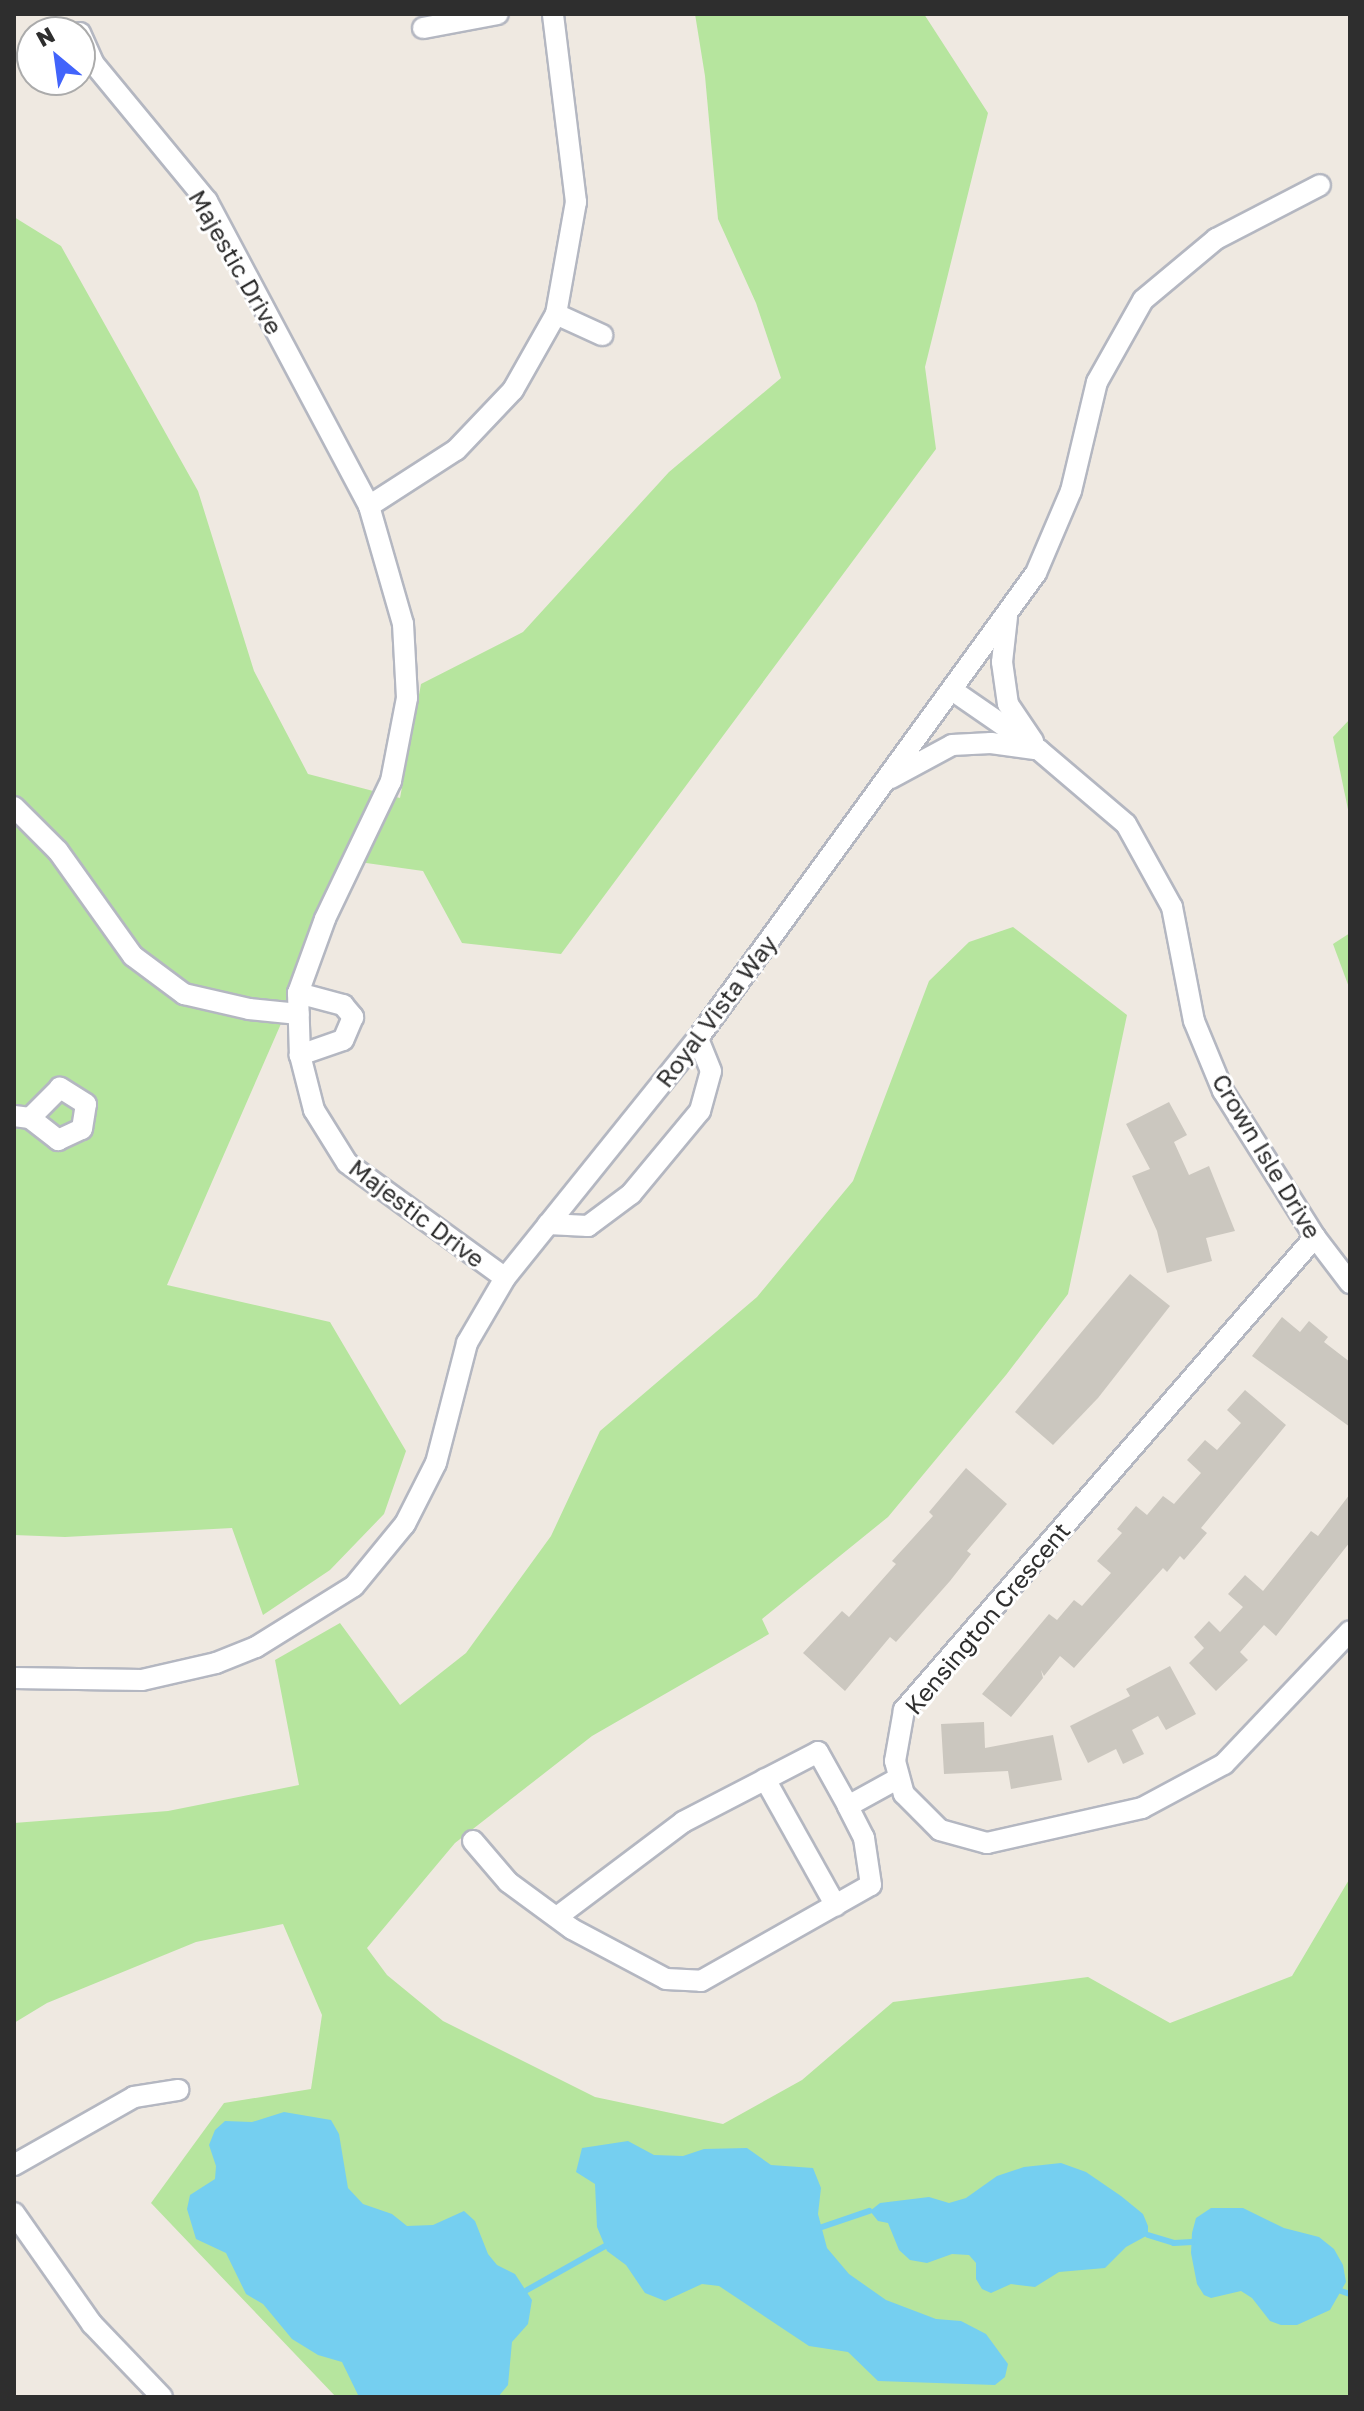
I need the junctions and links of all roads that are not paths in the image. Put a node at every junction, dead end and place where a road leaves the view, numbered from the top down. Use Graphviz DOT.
graph roads {
  1 [pos="498,14"];
  2 [pos="553,14"];
  3 [pos="423,28"];
  4 [pos="96,66"];
  5 [pos="1320,185"];
  6 [pos="556,314"];
  7 [pos="602,335"];
  8 [pos="369,506"];
  9 [pos="1008,613"];
  10 [pos="952,690"];
  11 [pos="1039,750"];
  12 [pos="887,780"];
  13 [pos="14,807"];
  14 [pos="298,993"];
  15 [pos="299,1014"];
  16 [pos="698,1038"];
  17 [pos="300,1055"];
  18 [pos="548,1224"];
  19 [pos="1315,1237"];
  20 [pos="505,1278"];
  21 [pos="1350,1283"];
  22 [pos="1350,1631"];
  23 [pos="14,1678"];
  24 [pos="899,1778"];
  25 [pos="765,1779"];
  26 [pos="848,1806"];
  27 [pos="473,1841"];
  28 [pos="836,1906"];
  29 [pos="557,1917"];
  30 [pos="178,2090"];
  31 [pos="14,2165"];
  32 [pos="14,2213"];
  33 [pos="162,2397"];
  1 -- 3 [label="street"];
  2 -- 6 [label="street"];
  4 -- 8 [label="street, Majestic Drive"];
  5 -- 9 [label="street, Royal Vista Way"];
  6 -- 7 [label="street"];
  6 -- 8 [label="street"];
  8 -- 14 [label="street, Majestic Drive"];
  9 -- 10 [label="street, Royal Vista Way"];
  9 -- 11 [label="street"];
  10 -- 11 [label="street, Crown Isle Drive"];
  10 -- 12 [label="street, Royal Vista Way"];
  11 -- 12 [label="street"];
  11 -- 19 [label="street, Crown Isle Drive"];
  12 -- 16 [label="street, Royal Vista Way"];
  13 -- 15 [label="street"];
  14 -- 15 [label="street, Majestic Drive"];
  14 -- 17 [label="street"];
  15 -- 17 [label="street, Majestic Drive"];
  16 -- 18 [label="street, Royal Vista Way"];
  16 -- 18 [label="street"];
  17 -- 20 [label="street, Majestic Drive"];
  18 -- 20 [label="street, Royal Vista Way"];
  19 -- 21 [label="street, Crown Isle Drive"];
  19 -- 24 [label="street, Kensington Crescent"];
  20 -- 23 [label="street, Royal Vista Way"];
  22 -- 24 [label="street"];
  24 -- 26 [label="street"];
  25 -- 26 [label="street"];
  25 -- 28 [label="street"];
  25 -- 29 [label="street"];
  26 -- 28 [label="street"];
  27 -- 29 [label="street"];
  28 -- 29 [label="street"];
  30 -- 31 [label="street"];
  32 -- 33 [label="street"];
}
